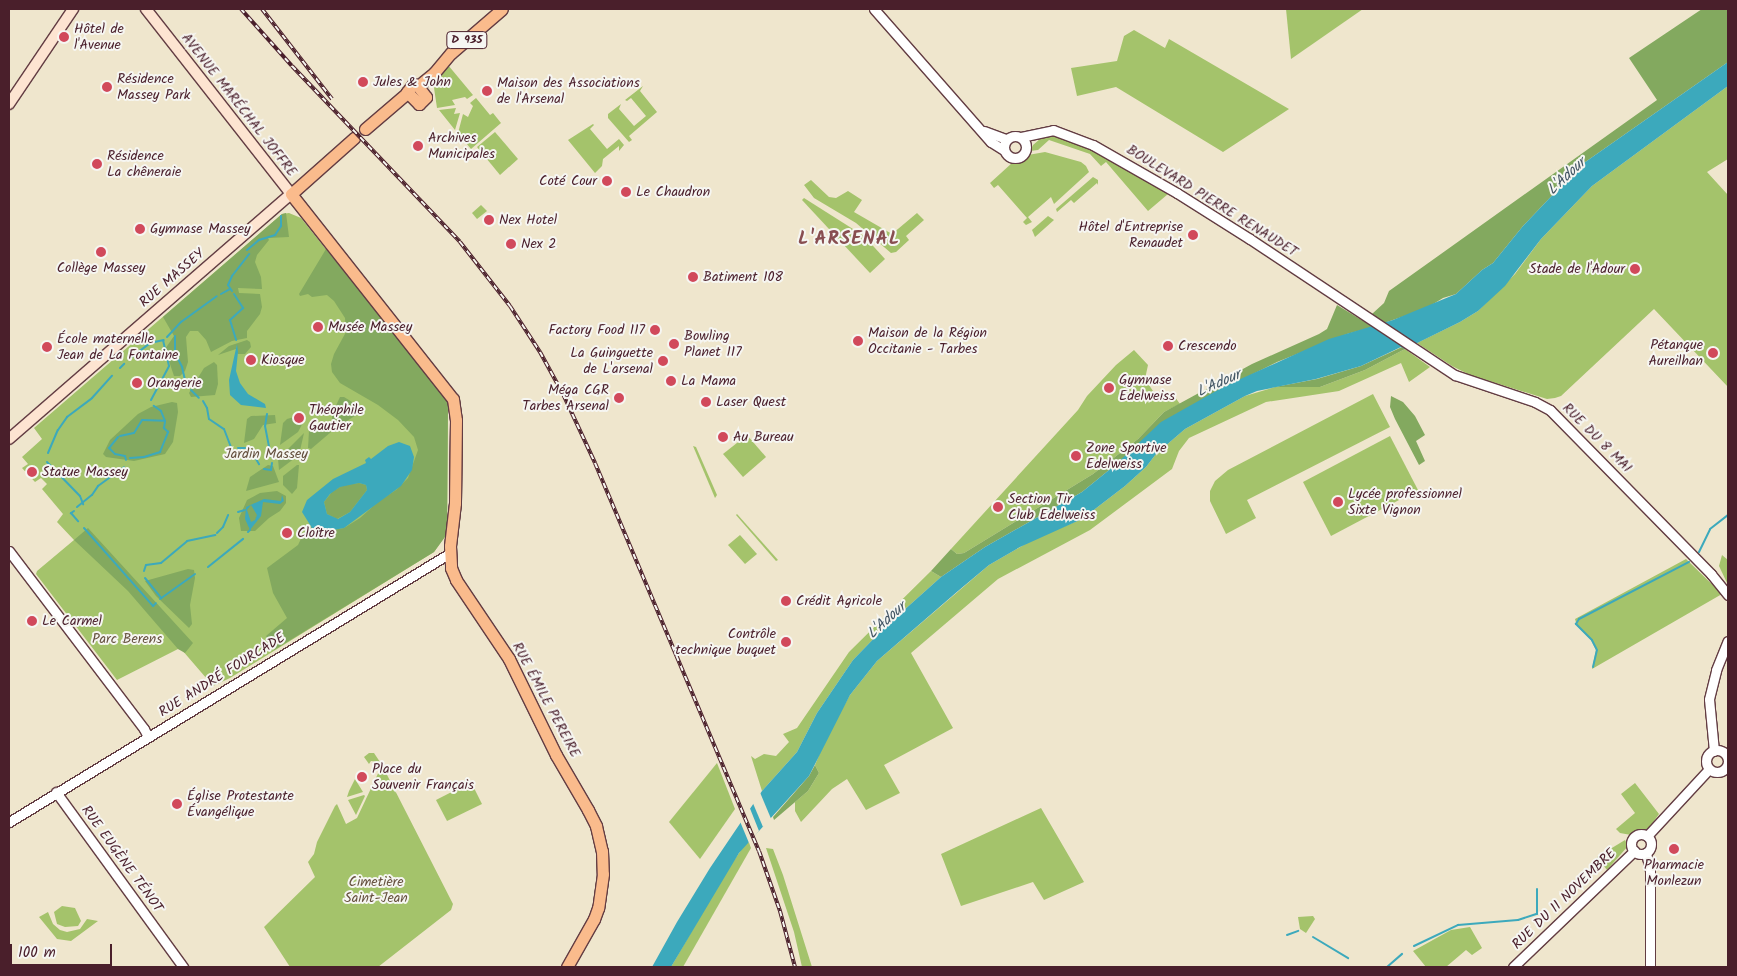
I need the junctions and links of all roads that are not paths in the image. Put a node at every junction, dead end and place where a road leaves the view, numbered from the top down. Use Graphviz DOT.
graph roads {
  1 [pos="73,9"];
  2 [pos="146,9"];
  3 [pos="502,9"];
  4 [pos="874,9"];
  5 [pos="422,90"];
  6 [pos="407,93"];
  7 [pos="9,104"];
  8 [pos="365,129"];
  9 [pos="984,131"];
  10 [pos="1037,134"];
  11 [pos="1021,137"];
  12 [pos="354,138"];
  13 [pos="1006,139"];
  14 [pos="1004,150"];
  15 [pos="1026,150"];
  16 [pos="291,194"];
  17 [pos="1364,315"];
  18 [pos="9,439"];
  19 [pos="9,551"];
  20 [pos="450,552"];
  21 [pos="1728,595"];
  22 [pos="1728,641"];
  23 [pos="148,736"];
  24 [pos="1714,751"];
  25 [pos="1727,755"];
  26 [pos="1709,769"];
  27 [pos="56,792"];
  28 [pos="9,822"];
  29 [pos="1647,836"];
  30 [pos="1634,851"];
  31 [pos="1646,852"];
  32 [pos="183,967"];
  33 [pos="567,967"];
  34 [pos="1513,967"];
  35 [pos="1650,967"];
  1 -- 7 [label="main road"];
  2 -- 16 [label="main road, AVENUE MARÉCHAL JOFFRE"];
  3 -- 5 [label="main road, D 935"];
  4 -- 9 [label="street"];
  5 -- 6 [label="main road"];
  5 -- 6 [label="main road"];
  6 -- 8 [label="main road"];
  9 -- 13 [label="street"];
  9 -- 14 [label="street"];
  10 -- 11 [label="street, BOULEVARD PIERRE RENAUDET"];
  10 -- 15 [label="street"];
  10 -- 17 [label="street, BOULEVARD PIERRE RENAUDET"];
  11 -- 13 [label="street"];
  11 -- 15 [label="street"];
  12 -- 16 [label="main road, RUE MASSEY"];
  13 -- 14 [label="street"];
  14 -- 15 [label="street"];
  16 -- 18 [label="main road, RUE MASSEY"];
  16 -- 20 [label="main road, RUE ÉMILE PEREIRE"];
  17 -- 21 [label="street, RUE DU 8 MAI"];
  19 -- 23 [label="street"];
  20 -- 23 [label="street, RUE ANDRÉ FOURCADE"];
  20 -- 33 [label="main road, RUE ÉMILE PEREIRE"];
  22 -- 24 [label="street"];
  23 -- 27 [label="street, RUE ANDRÉ FOURCADE"];
  24 -- 25 [label="street"];
  24 -- 26 [label="street"];
  25 -- 26 [label="street"];
  26 -- 29 [label="street"];
  27 -- 28 [label="street, RUE ANDRÉ FOURCADE"];
  27 -- 32 [label="street, RUE EUGÈNE TÉNOT"];
  29 -- 30 [label="street"];
  29 -- 31 [label="street"];
  30 -- 31 [label="street"];
  30 -- 34 [label="street, RUE DU 11 NOVEMBRE"];
  31 -- 35 [label="street"];
}
